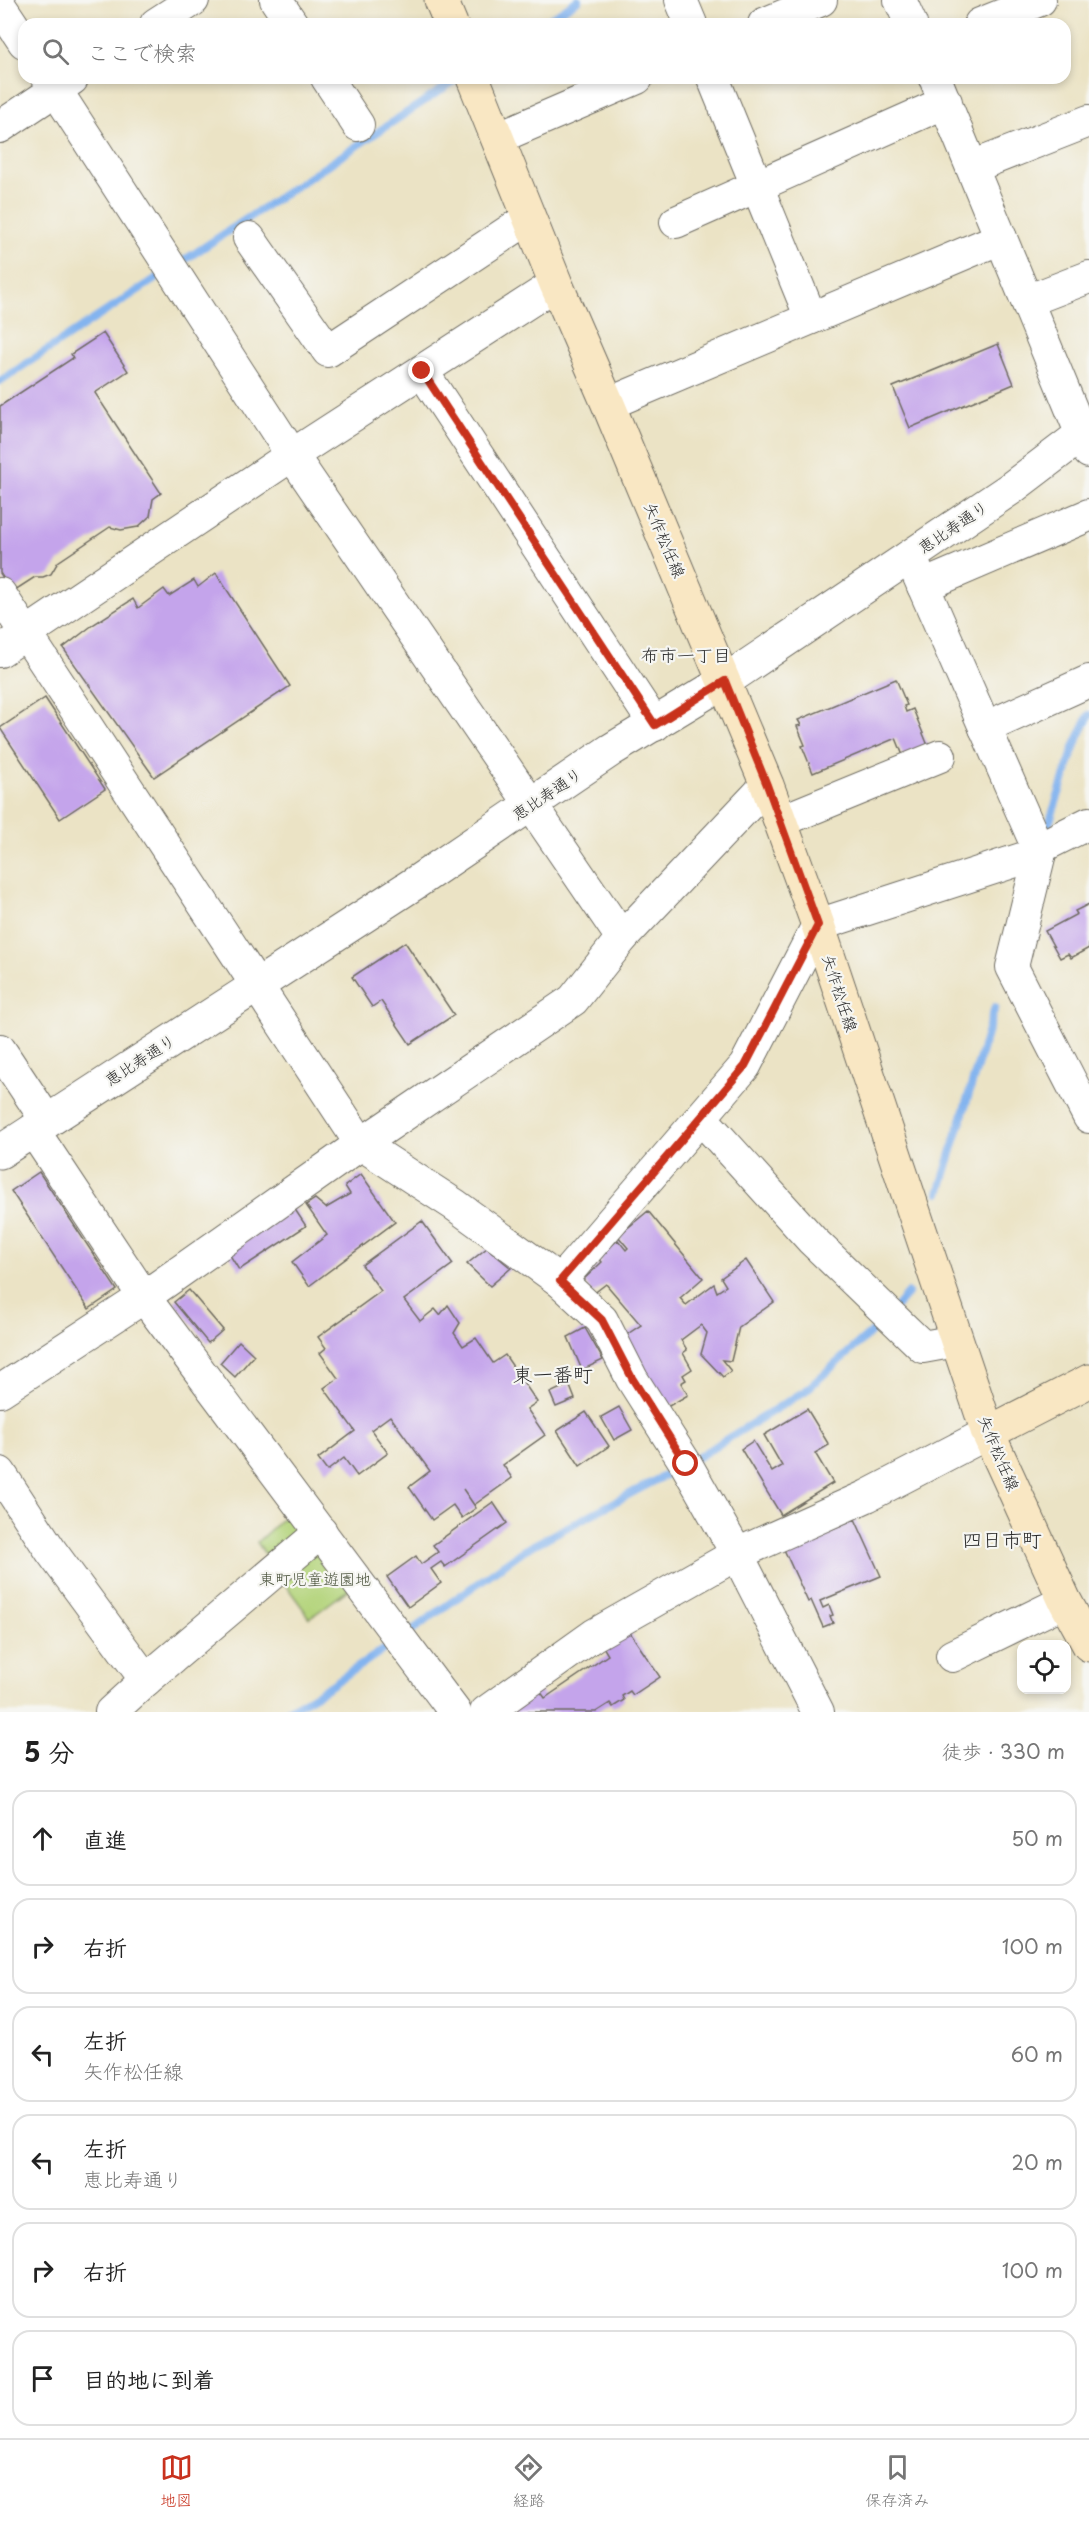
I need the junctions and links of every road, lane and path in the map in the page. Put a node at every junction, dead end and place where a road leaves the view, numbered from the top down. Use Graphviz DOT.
graph roads {
  1 [pos="276,0"];
  2 [pos="441,0"];
  3 [pos="681,0"];
  4 [pos="821,0"];
  5 [pos="900,0"];
  6 [pos="1040,0"];
  7 [pos="188,1"];
  8 [pos="0,6"];
  9 [pos="164,18"];
  10 [pos="288,18"];
  11 [pos="448,18"];
  12 [pos="688,18"];
  13 [pos="778,18"];
  14 [pos="908,18"];
  15 [pos="995,18"];
  16 [pos="18,33"];
  17 [pos="56,84"];
  18 [pos="60,84"];
  19 [pos="331,84"];
  20 [pos="476,84"];
  21 [pos="623,84"];
  22 [pos="715,84"];
  23 [pos="940,90"];
  24 [pos="1089,121"];
  25 [pos="358,125"];
  26 [pos="0,127"];
  27 [pos="497,138"];
  28 [pos="972,167"];
  29 [pos="756,185"];
  30 [pos="529,218"];
  31 [pos="675,222"];
  32 [pos="249,238"];
  33 [pos="1001,238"];
  34 [pos="1089,277"];
  35 [pos="556,284"];
  36 [pos="1027,301"];
  37 [pos="811,318"];
  38 [pos="422,371"];
  39 [pos="608,404"];
  40 [pos="1087,439"];
  41 [pos="292,455"];
  42 [pos="1089,515"];
  43 [pos="910,556"];
  44 [pos="923,586"];
  45 [pos="0,594"];
  46 [pos="26,633"];
  47 [pos="0,651"];
  48 [pos="725,681"];
  49 [pos="1089,681"];
  50 [pos="655,725"];
  51 [pos="985,728"];
  52 [pos="940,756"];
  53 [pos="767,785"];
  54 [pos="532,805"];
  55 [pos="781,821"];
  56 [pos="1089,823"];
  57 [pos="1040,853"];
  58 [pos="818,925"];
  59 [pos="621,938"];
  60 [pos="255,985"];
  61 [pos="0,1050"];
  62 [pos="1089,1117"];
  63 [pos="702,1119"];
  64 [pos="40,1125"];
  65 [pos="361,1144"];
  66 [pos="0,1152"];
  67 [pos="560,1281"];
  68 [pos="144,1297"];
  69 [pos="956,1341"];
  70 [pos="1089,1381"];
  71 [pos="0,1390"];
  72 [pos="988,1433"];
  73 [pos="0,1473"];
  74 [pos="321,1532"];
  75 [pos="737,1554"];
  76 [pos="1065,1601"];
  77 [pos="1089,1645"];
  78 [pos="952,1656"];
  79 [pos="146,1680"];
  80 [pos="111,1712"];
  81 [pos="455,1712"];
  82 [pos="486,1712"];
  83 [pos="818,1712"];
  1 -- 10 [label="street"];
  2 -- 11 [label="main road"];
  3 -- 12 [label="street"];
  4 -- 13 [label="street"];
  5 -- 14 [label="street"];
  6 -- 15 [label="street"];
  7 -- 9 [label="street"];
  8 -- 16 [label="street"];
  17 -- 26 [label="street"];
  18 -- 41 [label="street"];
  19 -- 25 [label="street"];
  20 -- 27 [label="main road, 矢作松任線"];
  21 -- 27 [label="street"];
  22 -- 29 [label="street"];
  23 -- 28 [label="street"];
  23 -- 29 [label="street"];
  24 -- 28 [label="street"];
  27 -- 30 [label="main road, 矢作松任線"];
  28 -- 33 [label="street"];
  29 -- 31 [label="street"];
  29 -- 37 [label="street"];
  30 -- 32 [label="street"];
  30 -- 35 [label="main road, 矢作松任線"];
  33 -- 36 [label="street"];
  33 -- 37 [label="street"];
  34 -- 36 [label="street"];
  35 -- 38 [label="street"];
  35 -- 39 [label="main road, 矢作松任線"];
  36 -- 40 [label="street"];
  37 -- 39 [label="street"];
  38 -- 41 [label="street"];
  38 -- 50 [label="street"];
  39 -- 48 [label="main road, 矢作松任線"];
  40 -- 43 [label="street, 恵比寿通り"];
  41 -- 46 [label="street"];
  41 -- 54 [label="street"];
  42 -- 44 [label="street"];
  43 -- 44 [label="street"];
  43 -- 48 [label="street, 恵比寿通り"];
  44 -- 51 [label="street"];
  45 -- 46 [label="street"];
  46 -- 47 [label="street"];
  46 -- 60 [label="street"];
  48 -- 50 [label="street, 恵比寿通り"];
  48 -- 53 [label="main road, 矢作松任線"];
  49 -- 51 [label="street"];
  50 -- 54 [label="street, 恵比寿通り"];
  51 -- 57 [label="street"];
  52 -- 55 [label="street"];
  53 -- 55 [label="main road, 矢作松任線"];
  53 -- 59 [label="street"];
  54 -- 59 [label="street"];
  54 -- 60 [label="street, 恵比寿通り"];
  55 -- 58 [label="main road, 矢作松任線"];
  56 -- 57 [label="street"];
  57 -- 58 [label="street"];
  57 -- 62 [label="street"];
  58 -- 63 [label="street"];
  58 -- 69 [label="main road, 矢作松任線"];
  59 -- 65 [label="street"];
  60 -- 64 [label="street, 恵比寿通り"];
  60 -- 65 [label="street"];
  61 -- 64 [label="street"];
  63 -- 67 [label="street"];
  63 -- 69 [label="street"];
  64 -- 66 [label="street, 恵比寿通り"];
  64 -- 68 [label="street"];
  65 -- 67 [label="street"];
  65 -- 68 [label="street"];
  67 -- 75 [label="street"];
  68 -- 71 [label="street"];
  68 -- 74 [label="street"];
  69 -- 72 [label="main road, 矢作松任線"];
  70 -- 72 [label="main road"];
  72 -- 75 [label="street"];
  72 -- 76 [label="main road, 矢作松任線"];
  73 -- 79 [label="street"];
  74 -- 79 [label="street"];
  74 -- 81 [label="street"];
  75 -- 82 [label="street"];
  75 -- 83 [label="street"];
  76 -- 77 [label="main road, 矢作松任線"];
  76 -- 78 [label="street"];
  79 -- 80 [label="street"];
}
